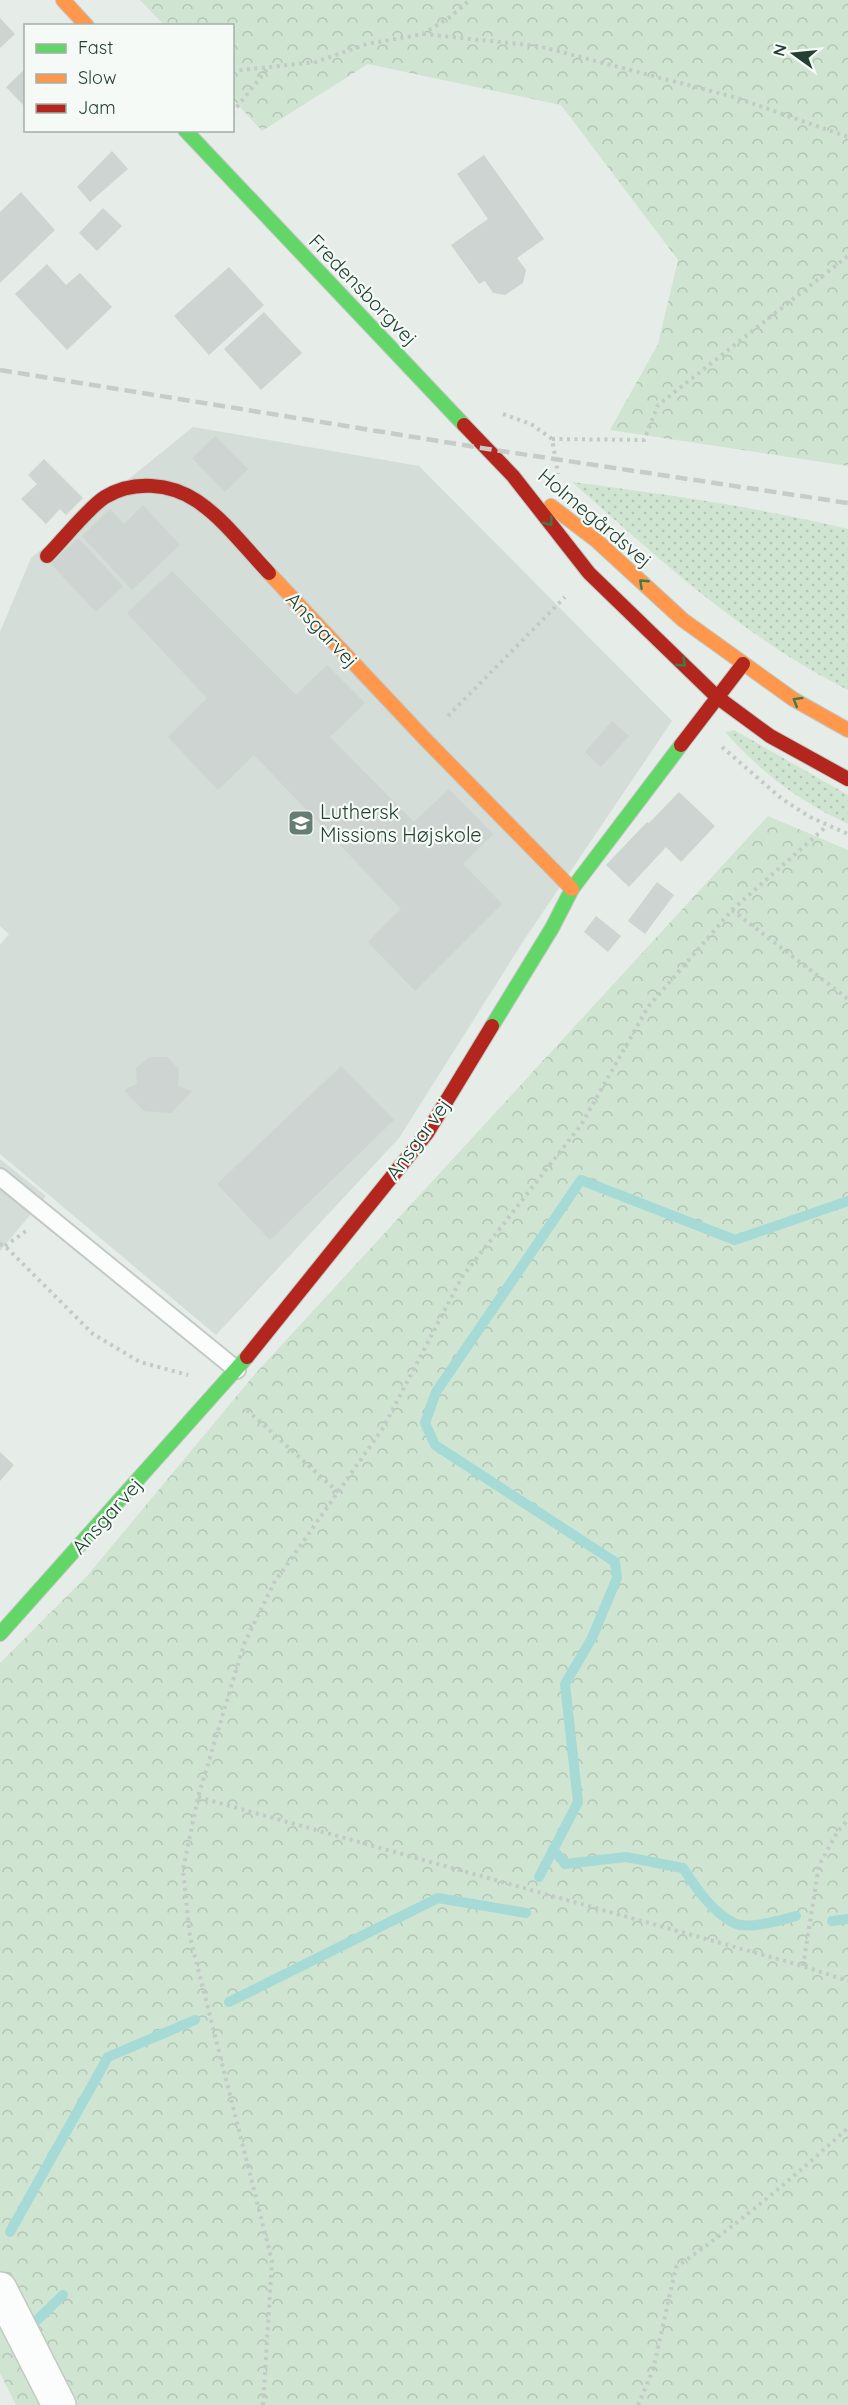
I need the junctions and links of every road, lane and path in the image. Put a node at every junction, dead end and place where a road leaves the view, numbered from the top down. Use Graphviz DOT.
graph roads {
  1 [pos="63,0"];
  2 [pos="470,0"];
  3 [pos="85,24"];
  4 [pos="423,34"];
  5 [pos="270,66"];
  6 [pos="234,71"];
  7 [pos="234,111"];
  8 [pos="187,132"];
  9 [pos="848,137"];
  10 [pos="848,256"];
  11 [pos="552,440"];
  12 [pos="513,476"];
  13 [pos="46,556"];
  14 [pos="589,573"];
  15 [pos="744,664"];
  16 [pos="717,697"];
  17 [pos="697,724"];
  18 [pos="848,730"];
  19 [pos="425,739"];
  20 [pos="848,780"];
  21 [pos="827,826"];
  22 [pos="848,834"];
  23 [pos="572,889"];
  24 [pos="732,910"];
  25 [pos="848,999"];
  26 [pos="0,1177"];
  27 [pos="0,1244"];
  28 [pos="237,1370"];
  29 [pos="222,1387"];
  30 [pos="338,1492"];
  31 [pos="0,1634"];
  32 [pos="198,1797"];
  33 [pos="848,1820"];
  34 [pos="803,1966"];
  35 [pos="848,1981"];
  36 [pos="848,2128"];
  37 [pos="0,2289"];
  38 [pos="59,2405"];
  39 [pos="263,2405"];
  40 [pos="638,2405"];
  1 -- 3 [label="street"];
  2 -- 4 [label="path"];
  4 -- 5 [label="path"];
  4 -- 9 [label="path"];
  5 -- 6 [label="path"];
  5 -- 7 [label="path"];
  8 -- 12 [label="street, Fredensborgvej"];
  10 -- 11 [label="path"];
  12 -- 14 [label="street, Holmegårdsvej, one-way"];
  15 -- 12 [label="street, Holmegårdsvej, one-way"];
  13 -- 19 [label="street, Ansgarvej"];
  14 -- 16 [label="street, Holmegårdsvej, one-way"];
  14 -- 19 [label="path"];
  15 -- 16 [label="street, Ansgarvej"];
  18 -- 15 [label="street, Holmegårdsvej, one-way"];
  16 -- 17 [label="street, Ansgarvej"];
  16 -- 20 [label="street, Holmegårdsvej"];
  17 -- 21 [label="path"];
  17 -- 23 [label="street, Ansgarvej"];
  19 -- 23 [label="street, Ansgarvej"];
  21 -- 22 [label="path"];
  21 -- 24 [label="path"];
  23 -- 28 [label="street, Ansgarvej"];
  24 -- 25 [label="path"];
  24 -- 30 [label="path"];
  26 -- 28 [label="lane"];
  27 -- 29 [label="path"];
  28 -- 29 [label="street, Ansgarvej"];
  29 -- 30 [label="path"];
  29 -- 31 [label="street, Ansgarvej"];
  30 -- 32 [label="path"];
  32 -- 34 [label="path"];
  32 -- 39 [label="path"];
  33 -- 34 [label="path"];
  34 -- 35 [label="path"];
  36 -- 40 [label="path"];
  37 -- 38 [label="street"];
}
